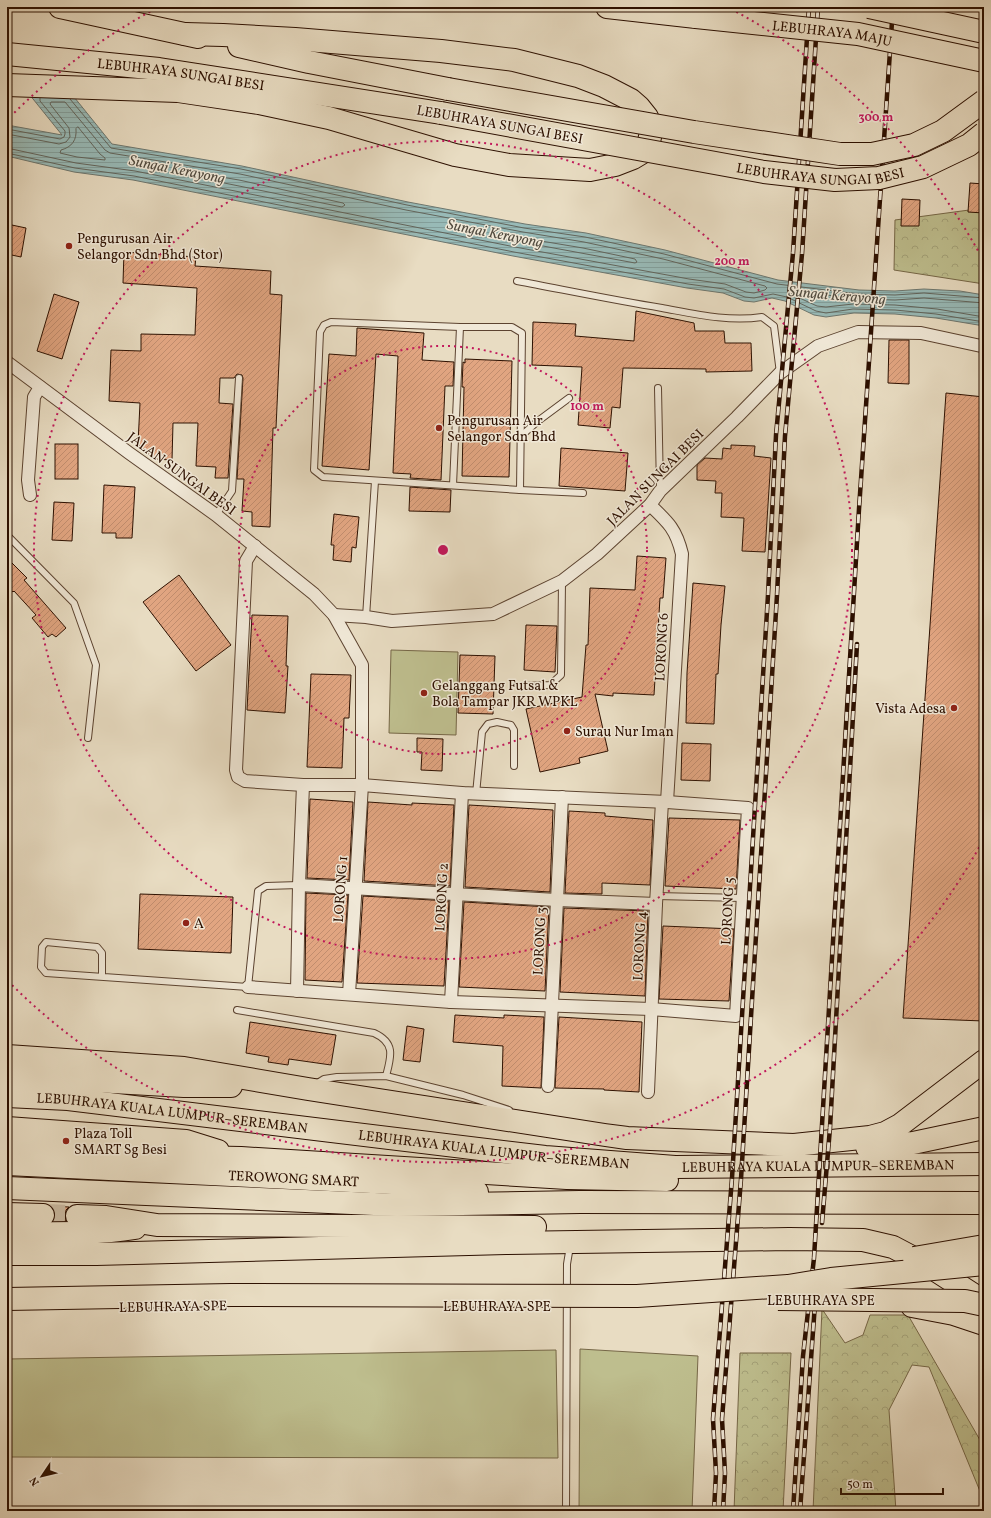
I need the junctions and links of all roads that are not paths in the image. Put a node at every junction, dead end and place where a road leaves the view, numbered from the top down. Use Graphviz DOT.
graph roads {
  1 [pos="60,7"];
  2 [pos="607,7"];
  3 [pos="869,7"];
  4 [pos="984,32"];
  5 [pos="185,34"];
  6 [pos="7,54"];
  7 [pos="984,60"];
  8 [pos="7,85"];
  9 [pos="984,101"];
  10 [pos="984,133"];
  11 [pos="517,280"];
  12 [pos="460,327"];
  13 [pos="981,346"];
  14 [pos="7,362"];
  15 [pos="780,373"];
  16 [pos="239,378"];
  17 [pos="40,387"];
  18 [pos="658,388"];
  19 [pos="569,398"];
  20 [pos="521,436"];
  21 [pos="376,481"];
  22 [pos="453,484"];
  23 [pos="520,490"];
  24 [pos="660,491"];
  25 [pos="583,493"];
  26 [pos="30,495"];
  27 [pos="650,505"];
  28 [pos="216,515"];
  29 [pos="7,535"];
  30 [pos="255,546"];
  31 [pos="562,581"];
  32 [pos="334,615"];
  33 [pos="366,617"];
  34 [pos="525,686"];
  35 [pos="88,738"];
  36 [pos="514,766"];
  37 [pos="303,785"];
  38 [pos="362,785"];
  39 [pos="462,793"];
  40 [pos="476,794"];
  41 [pos="562,797"];
  42 [pos="665,802"];
  43 [pos="299,885"];
  44 [pos="355,888"];
  45 [pos="456,894"];
  46 [pos="743,898"];
  47 [pos="557,900"];
  48 [pos="657,900"];
  49 [pos="102,978"];
  50 [pos="248,987"];
  51 [pos="297,991"];
  52 [pos="349,994"];
  53 [pos="451,1002"];
  54 [pos="551,1005"];
  55 [pos="651,1009"];
  56 [pos="237,1010"];
  57 [pos="7,1056"];
  58 [pos="984,1061"];
  59 [pos="7,1076"];
  60 [pos="386,1076"];
  61 [pos="282,1085"];
  62 [pos="548,1086"];
  63 [pos="308,1089"];
  64 [pos="648,1092"];
  65 [pos="7,1096"];
  66 [pos="514,1111"];
  67 [pos="568,1122"];
  68 [pos="7,1128"];
  69 [pos="984,1128"];
  70 [pos="605,1136"];
  71 [pos="7,1147"];
  72 [pos="240,1158"];
  73 [pos="7,1164"];
  74 [pos="984,1164"];
  75 [pos="728,1166"];
  76 [pos="675,1167"];
  77 [pos="7,1188"];
  78 [pos="580,1202"];
  79 [pos="984,1203"];
  80 [pos="7,1214"];
  81 [pos="43,1215"];
  82 [pos="77,1216"];
  83 [pos="157,1225"];
  84 [pos="7,1233"];
  85 [pos="579,1242"];
  86 [pos="915,1243"];
  87 [pos="984,1246"];
  88 [pos="7,1254"];
  89 [pos="984,1264"];
  90 [pos="984,1271"];
  91 [pos="831,1279"];
  92 [pos="984,1289"];
  93 [pos="7,1299"];
  94 [pos="884,1300"];
  95 [pos="984,1305"];
  96 [pos="7,1309"];
  97 [pos="984,1309"];
  98 [pos="984,1324"];
  99 [pos="566,1511"];
  1 -- 5 [label="highway, LEBUHRAYA SUNGAI BESI"];
  2 -- 7 [label="highway, LEBUHRAYA MAJU, bridge"];
  3 -- 4 [label="highway, bridge"];
  5 -- 8 [label="highway"];
  5 -- 9 [label="highway, LEBUHRAYA SUNGAI BESI, bridge"];
  6 -- 10 [label="highway, LEBUHRAYA SUNGAI BESI, bridge"];
  11 -- 15 [label="lane"];
  12 -- 20 [label="lane"];
  12 -- 21 [label="lane"];
  12 -- 22 [label="lane"];
  13 -- 15 [label="street, JALAN SUNGAI BESI"];
  14 -- 17 [label="street, JALAN SUNGAI BESI"];
  15 -- 24 [label="street, JALAN SUNGAI BESI"];
  16 -- 28 [label="lane"];
  17 -- 26 [label="street"];
  17 -- 28 [label="street, JALAN SUNGAI BESI"];
  18 -- 24 [label="lane"];
  19 -- 20 [label="lane"];
  20 -- 23 [label="lane"];
  21 -- 22 [label="lane"];
  21 -- 33 [label="lane"];
  22 -- 23 [label="lane"];
  23 -- 25 [label="lane"];
  24 -- 27 [label="street, JALAN SUNGAI BESI"];
  27 -- 31 [label="street, JALAN SUNGAI BESI"];
  27 -- 42 [label="street, LORONG 6"];
  28 -- 30 [label="street, JALAN SUNGAI BESI"];
  29 -- 35 [label="lane"];
  30 -- 32 [label="street, JALAN SUNGAI BESI"];
  30 -- 37 [label="street"];
  31 -- 33 [label="street, JALAN SUNGAI BESI"];
  31 -- 34 [label="lane"];
  32 -- 33 [label="street, JALAN SUNGAI BESI"];
  32 -- 38 [label="street, JALAN SUNGAI BESI"];
  36 -- 40 [label="lane"];
  37 -- 38 [label="street"];
  37 -- 43 [label="street"];
  38 -- 39 [label="street"];
  38 -- 44 [label="street, LORONG 1"];
  39 -- 40 [label="street"];
  39 -- 45 [label="street, LORONG 2"];
  40 -- 41 [label="street"];
  41 -- 42 [label="street"];
  41 -- 47 [label="street, LORONG 3"];
  42 -- 46 [label="street, LORONG 5"];
  42 -- 48 [label="street, LORONG 4"];
  43 -- 44 [label="street"];
  43 -- 50 [label="lane"];
  43 -- 51 [label="street"];
  44 -- 45 [label="street"];
  44 -- 52 [label="street, LORONG 1"];
  45 -- 47 [label="street"];
  45 -- 53 [label="street, LORONG 2"];
  46 -- 48 [label="lane"];
  46 -- 55 [label="street, LORONG 5"];
  47 -- 48 [label="street"];
  47 -- 54 [label="street, LORONG 3"];
  48 -- 55 [label="street, LORONG 4"];
  49 -- 49 [label="lane"];
  49 -- 50 [label="lane"];
  50 -- 51 [label="street"];
  51 -- 52 [label="street"];
  52 -- 53 [label="street"];
  53 -- 54 [label="street"];
  54 -- 55 [label="street"];
  54 -- 62 [label="street, LORONG 3"];
  55 -- 64 [label="street, LORONG 4"];
  56 -- 60 [label="lane"];
  57 -- 61 [label="highway"];
  58 -- 70 [label="highway"];
  59 -- 61 [label="highway"];
  60 -- 63 [label="lane"];
  60 -- 66 [label="lane"];
  61 -- 63 [label="highway"];
  63 -- 70 [label="highway"];
  65 -- 76 [label="highway, LEBUHRAYA KUALA LUMPUR–SEREMBAN"];
  67 -- 70 [label="lane"];
  68 -- 72 [label="highway, TEROWONG SMART"];
  69 -- 76 [label="highway"];
  71 -- 72 [label="highway, TEROWONG SMART"];
  72 -- 75 [label="highway, TEROWONG SMART"];
  73 -- 78 [label="highway, TEROWONG SMART"];
  74 -- 75 [label="highway, LEBUHRAYA KUALA LUMPUR–SEREMBAN"];
  75 -- 76 [label="highway, LEBUHRAYA KUALA LUMPUR–SEREMBAN"];
  77 -- 78 [label="highway"];
  78 -- 79 [label="highway"];
  80 -- 81 [label="highway"];
  82 -- 83 [label="highway"];
  83 -- 84 [label="highway"];
  83 -- 86 [label="highway"];
  85 -- 88 [label="highway"];
  85 -- 97 [label="highway"];
  85 -- 99 [label="lane"];
  86 -- 90 [label="highway"];
  86 -- 92 [label="highway"];
  87 -- 91 [label="highway, bridge"];
  89 -- 91 [label="highway, LEBUHRAYA SPE, bridge"];
  91 -- 93 [label="highway, LEBUHRAYA SPE, bridge"];
  94 -- 95 [label="highway, bridge"];
  94 -- 96 [label="highway, LEBUHRAYA SPE, bridge"];
  94 -- 98 [label="highway, LEBUHRAYA SPE, bridge"];
}
